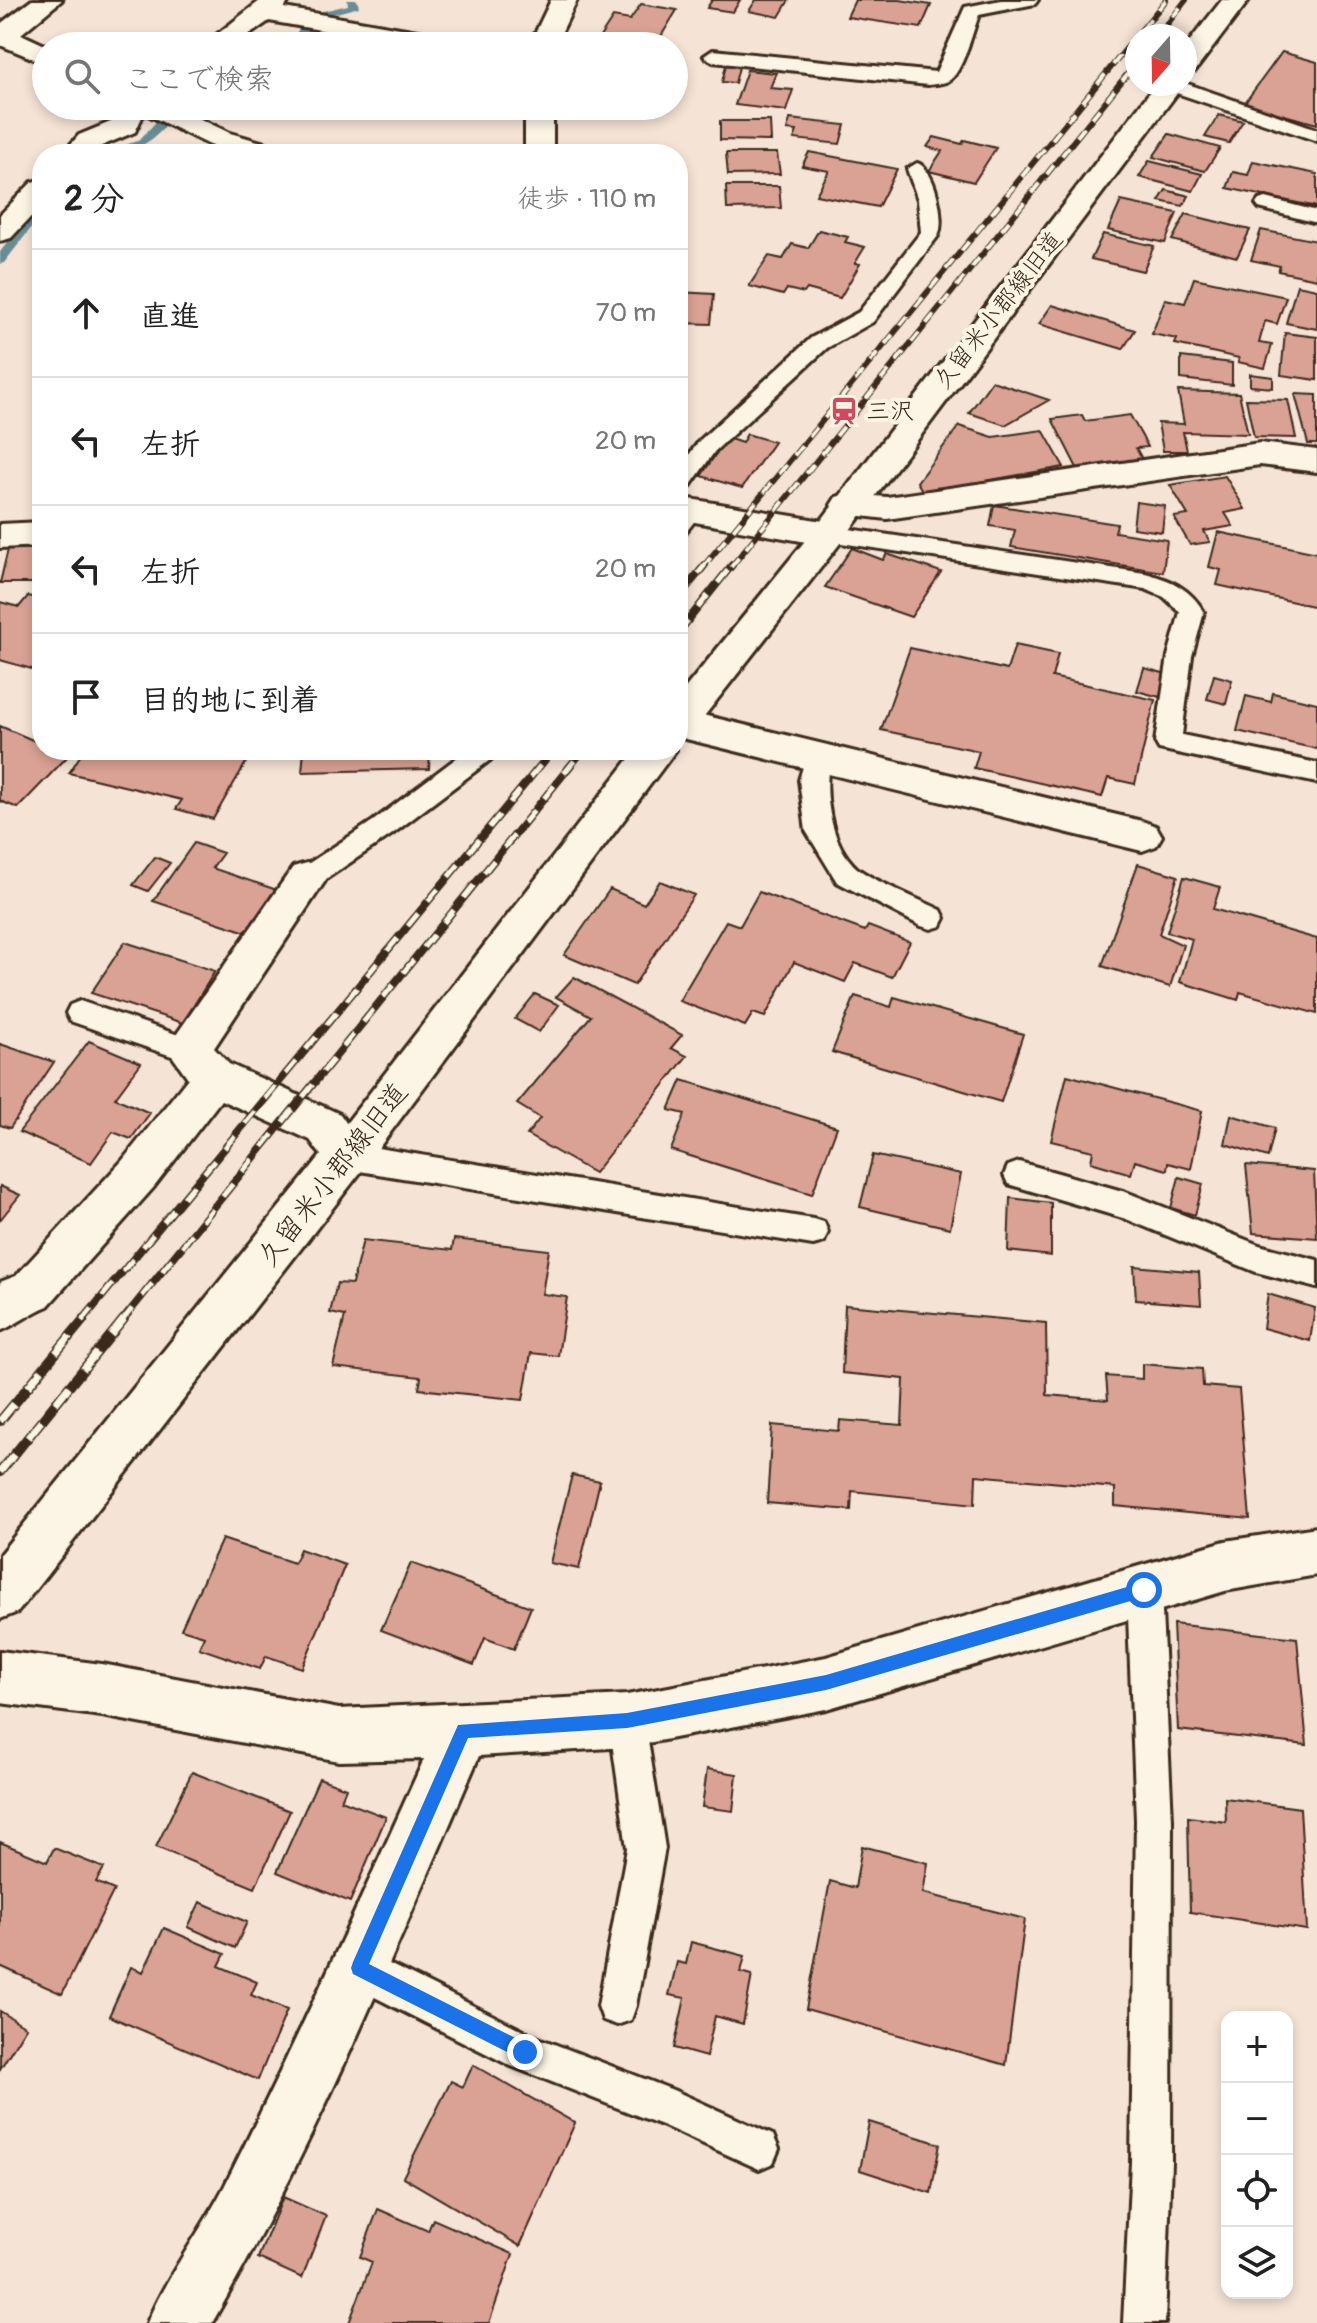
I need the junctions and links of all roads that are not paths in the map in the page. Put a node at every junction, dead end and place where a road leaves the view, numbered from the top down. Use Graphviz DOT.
graph roads {
  1 [pos="49,0"];
  2 [pos="564,0"];
  3 [pos="1029,0"];
  4 [pos="1236,0"];
  5 [pos="270,6"];
  6 [pos="234,32"];
  7 [pos="392,32"];
  8 [pos="549,32"];
  9 [pos="1,36"];
  10 [pos="32,50"];
  11 [pos="1197,50"];
  12 [pos="713,56"];
  13 [pos="1197,93"];
  14 [pos="1161,96"];
  15 [pos="127,120"];
  16 [pos="180,120"];
  17 [pos="539,120"];
  18 [pos="1317,135"];
  19 [pos="86,144"];
  20 [pos="237,144"];
  21 [pos="539,144"];
  22 [pos="917,169"];
  23 [pos="32,198"];
  24 [pos="1266,204"];
  25 [pos="1317,217"];
  26 [pos="0,232"];
  27 [pos="1317,461"];
  28 [pos="688,491"];
  29 [pos="848,505"];
  30 [pos="688,509"];
  31 [pos="32,534"];
  32 [pos="829,534"];
  33 [pos="0,536"];
  34 [pos="688,710"];
  35 [pos="688,725"];
  36 [pos="817,757"];
  37 [pos="472,760"];
  38 [pos="649,760"];
  39 [pos="1317,773"];
  40 [pos="1142,836"];
  41 [pos="307,878"];
  42 [pos="931,918"];
  43 [pos="80,1013"];
  44 [pos="201,1063"];
  45 [pos="347,1156"];
  46 [pos="1019,1175"];
  47 [pos="813,1232"];
  48 [pos="1317,1274"];
  49 [pos="0,1310"];
  50 [pos="1317,1551"];
  51 [pos="1144,1590"];
  52 [pos="0,1594"];
  53 [pos="0,1677"];
  54 [pos="627,1721"];
  55 [pos="463,1731"];
  56 [pos="359,1968"];
  57 [pos="617,2006"];
  58 [pos="759,2149"];
  59 [pos="178,2323"];
  60 [pos="1144,2323"];
  1 -- 9 [label="street"];
  2 -- 8 [label="street"];
  3 -- 12 [label="lane"];
  4 -- 11 [label="street"];
  5 -- 6 [label="street"];
  5 -- 7 [label="street"];
  9 -- 10 [label="street"];
  13 -- 18 [label="lane"];
  14 -- 29 [label="street, 久留米小郡線旧道"];
  15 -- 19 [label="street"];
  16 -- 20 [label="street"];
  17 -- 21 [label="street"];
  22 -- 28 [label="lane"];
  23 -- 26 [label="street"];
  24 -- 25 [label="lane"];
  27 -- 29 [label="street"];
  29 -- 32 [label="street, 久留米小郡線旧道"];
  30 -- 32 [label="street"];
  31 -- 33 [label="street"];
  32 -- 34 [label="street, 久留米小郡線旧道"];
  32 -- 39 [label="lane"];
  35 -- 36 [label="street"];
  36 -- 40 [label="street"];
  36 -- 42 [label="lane"];
  37 -- 41 [label="lane"];
  38 -- 45 [label="street, 久留米小郡線旧道"];
  41 -- 44 [label="street"];
  43 -- 44 [label="lane"];
  44 -- 45 [label="street"];
  44 -- 49 [label="street"];
  45 -- 47 [label="lane"];
  45 -- 52 [label="street, 久留米小郡線旧道"];
  46 -- 48 [label="lane"];
  50 -- 51 [label="street"];
  51 -- 54 [label="street"];
  51 -- 60 [label="lane"];
  53 -- 55 [label="street"];
  54 -- 55 [label="street"];
  54 -- 57 [label="lane"];
  55 -- 56 [label="street"];
  56 -- 58 [label="lane"];
  56 -- 59 [label="street"];
}
